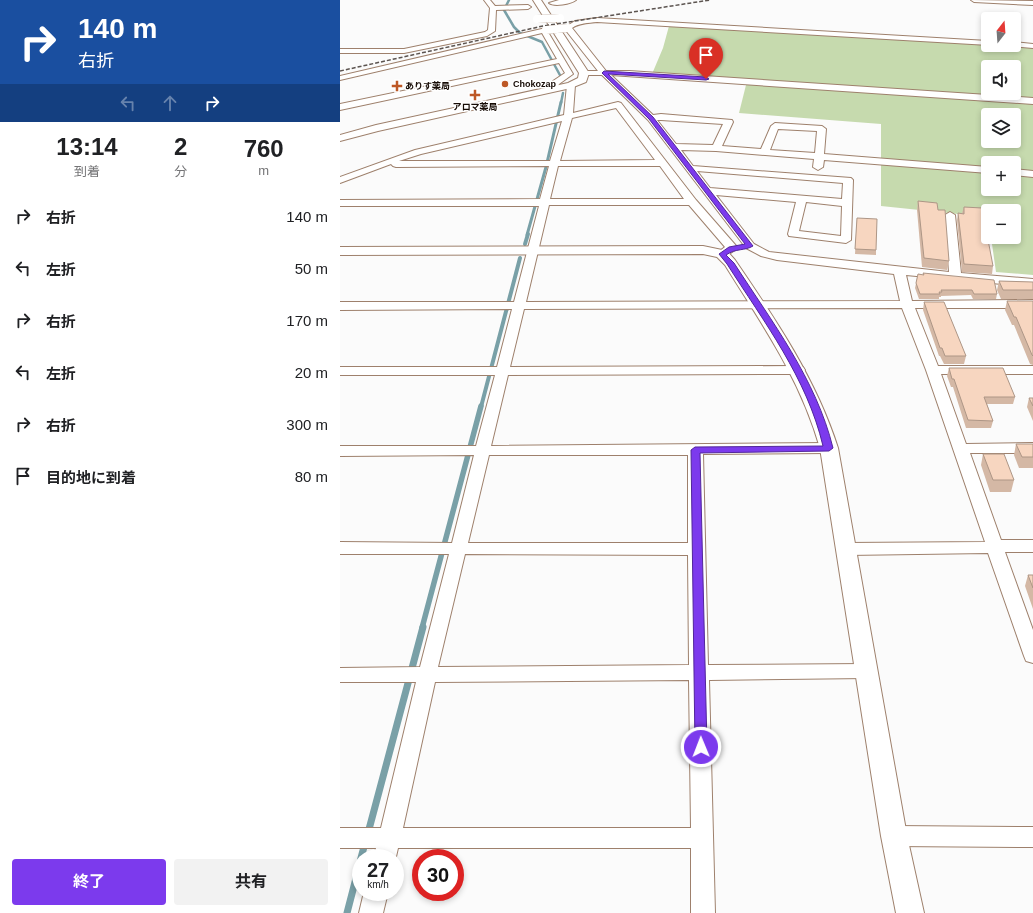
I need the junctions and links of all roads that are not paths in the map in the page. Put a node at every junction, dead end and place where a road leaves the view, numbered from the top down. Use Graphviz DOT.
graph roads {
  1 [pos="487,0"];
  2 [pos="524,0"];
  3 [pos="537,0"];
  4 [pos="573,0"];
  5 [pos="974,0"];
  6 [pos="1033,3"];
  7 [pos="528,7"];
  8 [pos="501,8"];
  9 [pos="555,8"];
  10 [pos="568,28"];
  11 [pos="545,30"];
  12 [pos="981,43"];
  13 [pos="1021,45"];
  14 [pos="1033,46"];
  15 [pos="340,51"];
  16 [pos="554,62"];
  17 [pos="604,72"];
  18 [pos="584,73"];
  19 [pos="340,78"];
  20 [pos="572,85"];
  21 [pos="552,89"];
  22 [pos="1033,101"];
  23 [pos="340,107"];
  24 [pos="561,118"];
  25 [pos="651,118"];
  26 [pos="340,138"];
  27 [pos="674,147"];
  28 [pos="716,148"];
  29 [pos="764,152"];
  30 [pos="819,157"];
  31 [pos="662,163"];
  32 [pos="381,164"];
  33 [pos="549,164"];
  34 [pos="690,169"];
  35 [pos="981,169"];
  36 [pos="1021,173"];
  37 [pos="1033,174"];
  38 [pos="817,177"];
  39 [pos="340,180"];
  40 [pos="708,191"];
  41 [pos="802,199"];
  42 [pos="692,202"];
  43 [pos="340,203"];
  44 [pos="538,203"];
  45 [pos="848,203"];
  46 [pos="950,214"];
  47 [pos="750,246"];
  48 [pos="532,250"];
  49 [pos="340,251"];
  50 [pos="727,251"];
  51 [pos="899,271"];
  52 [pos="955,275"];
  53 [pos="1033,283"];
  54 [pos="907,304"];
  55 [pos="1033,304"];
  56 [pos="340,306"];
  57 [pos="516,306"];
  58 [pos="757,306"];
  59 [pos="798,370"];
  60 [pos="933,370"];
  61 [pos="1033,370"];
  62 [pos="340,371"];
  63 [pos="495,371"];
  64 [pos="829,448"];
  65 [pos="960,448"];
  66 [pos="1033,448"];
  67 [pos="695,450"];
  68 [pos="340,451"];
  69 [pos="474,451"];
  70 [pos="996,546"];
  71 [pos="1033,546"];
  72 [pos="340,548"];
  73 [pos="449,548"];
  74 [pos="697,548"];
  75 [pos="847,549"];
  76 [pos="1033,656"];
  77 [pos="699,671"];
  78 [pos="867,671"];
  79 [pos="340,675"];
  80 [pos="423,675"];
  81 [pos="894,836"];
  82 [pos="1033,837"];
  83 [pos="349,838"];
  84 [pos="702,838"];
  85 [pos="385,845"];
  86 [pos="374,901"];
  87 [pos="371,913"];
  88 [pos="703,913"];
  89 [pos="910,913"];
  1 -- 8 [label="street"];
  2 -- 7 [label="street"];
  3 -- 18 [label="street"];
  4 -- 9 [label="street"];
  5 -- 6 [label="street"];
  7 -- 8 [label="street"];
  7 -- 9 [label="street, bridge"];
  8 -- 15 [label="street"];
  10 -- 11 [label="street, bridge"];
  10 -- 12 [label="street"];
  10 -- 17 [label="street"];
  11 -- 16 [label="street"];
  11 -- 19 [label="street"];
  13 -- 14 [label="street"];
  16 -- 21 [label="street"];
  16 -- 23 [label="street"];
  17 -- 18 [label="street"];
  17 -- 22 [label="street"];
  17 -- 25 [label="street"];
  18 -- 20 [label="street"];
  20 -- 21 [label="street"];
  20 -- 24 [label="street"];
  21 -- 26 [label="street"];
  24 -- 31 [label="street"];
  24 -- 32 [label="street"];
  24 -- 33 [label="street"];
  25 -- 27 [label="street"];
  25 -- 28 [label="street"];
  27 -- 28 [label="street"];
  27 -- 34 [label="street"];
  28 -- 29 [label="street"];
  29 -- 30 [label="street"];
  29 -- 30 [label="street"];
  30 -- 35 [label="street"];
  30 -- 38 [label="street"];
  31 -- 33 [label="street"];
  31 -- 42 [label="street"];
  32 -- 33 [label="street"];
  32 -- 39 [label="street"];
  33 -- 44 [label="street"];
  34 -- 38 [label="street"];
  34 -- 40 [label="street"];
  36 -- 37 [label="street"];
  38 -- 45 [label="street"];
  40 -- 41 [label="street"];
  40 -- 47 [label="street"];
  41 -- 45 [label="street"];
  41 -- 45 [label="street"];
  42 -- 44 [label="street"];
  42 -- 50 [label="street"];
  43 -- 44 [label="street"];
  44 -- 48 [label="street"];
  46 -- 52 [label="street"];
  47 -- 50 [label="street"];
  47 -- 51 [label="street"];
  48 -- 49 [label="street"];
  48 -- 50 [label="street"];
  48 -- 57 [label="street"];
  50 -- 58 [label="street"];
  51 -- 52 [label="street"];
  51 -- 54 [label="street"];
  52 -- 53 [label="street"];
  54 -- 55 [label="street"];
  54 -- 58 [label="street"];
  54 -- 60 [label="street"];
  56 -- 57 [label="street"];
  57 -- 58 [label="street"];
  57 -- 63 [label="street"];
  58 -- 59 [label="street"];
  59 -- 63 [label="street"];
  59 -- 64 [label="street"];
  60 -- 61 [label="street"];
  60 -- 65 [label="street"];
  62 -- 63 [label="street"];
  63 -- 69 [label="street"];
  64 -- 67 [label="street"];
  64 -- 75 [label="street"];
  65 -- 66 [label="street"];
  65 -- 70 [label="street"];
  67 -- 69 [label="street"];
  67 -- 74 [label="street"];
  68 -- 69 [label="street"];
  69 -- 73 [label="street"];
  70 -- 71 [label="street"];
  70 -- 75 [label="street"];
  70 -- 76 [label="street"];
  72 -- 73 [label="street"];
  73 -- 74 [label="street"];
  73 -- 80 [label="street"];
  74 -- 77 [label="street"];
  75 -- 78 [label="street"];
  77 -- 78 [label="street"];
  77 -- 80 [label="street"];
  77 -- 84 [label="street"];
  78 -- 81 [label="street"];
  79 -- 80 [label="street"];
  80 -- 85 [label="street"];
  81 -- 82 [label="street"];
  81 -- 89 [label="street"];
  83 -- 85 [label="street"];
  84 -- 85 [label="street"];
  84 -- 88 [label="street"];
  86 -- 87 [label="street"];
}
